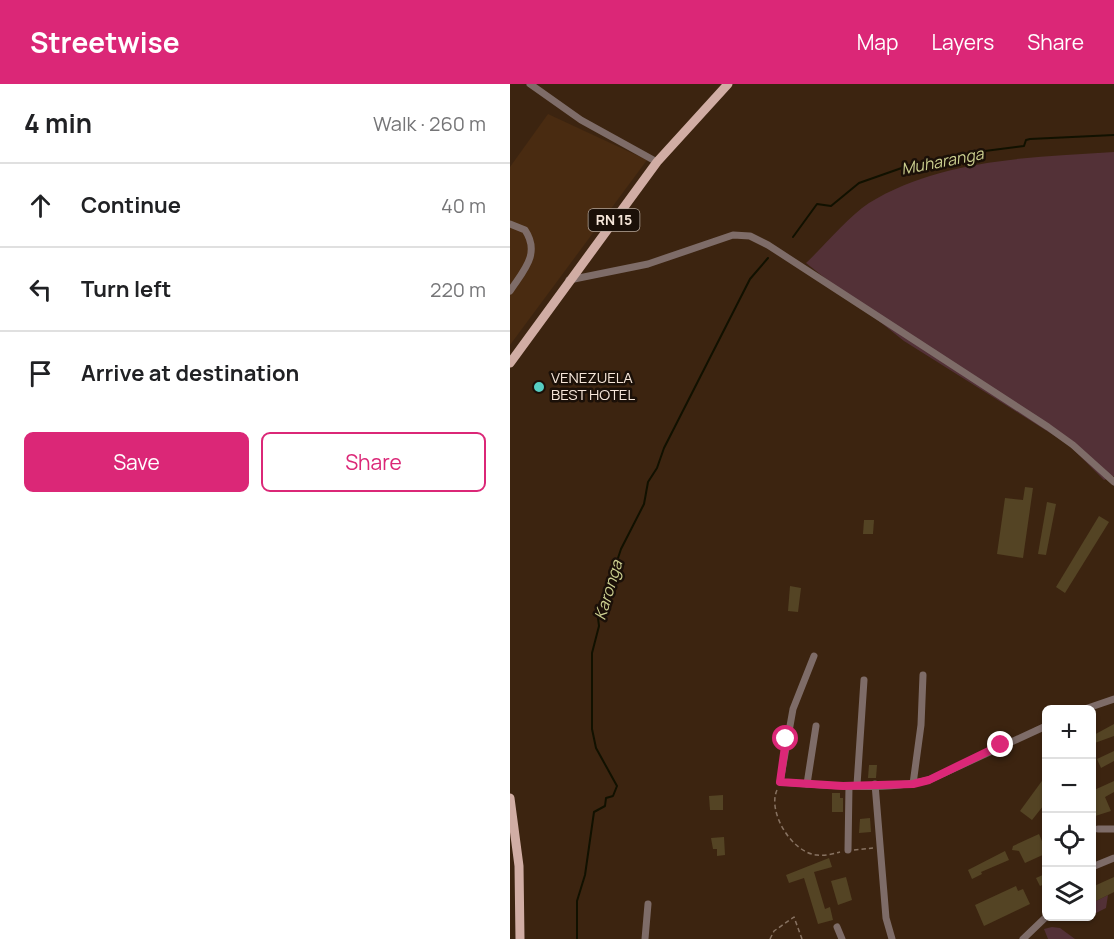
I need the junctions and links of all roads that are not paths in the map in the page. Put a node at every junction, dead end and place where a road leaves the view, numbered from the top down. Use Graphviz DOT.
graph roads {
  1 [pos="530,84"];
  2 [pos="728,84"];
  3 [pos="657,162"];
  4 [pos="510,224"];
  5 [pos="569,280"];
  6 [pos="510,291"];
  7 [pos="510,363"];
  8 [pos="1114,483"];
  9 [pos="814,656"];
  10 [pos="923,675"];
  11 [pos="864,680"];
  12 [pos="1114,699"];
  13 [pos="1096,705"];
  14 [pos="816,726"];
  15 [pos="1042,728"];
  16 [pos="807,784"];
  17 [pos="875,784"];
  18 [pos="913,784"];
  19 [pos="853,786"];
  20 [pos="510,798"];
  21 [pos="1098,829"];
  22 [pos="1114,829"];
  23 [pos="848,850"];
  24 [pos="1114,858"];
  25 [pos="1096,865"];
  26 [pos="648,904"];
  27 [pos="1042,921"];
  28 [pos="837,927"];
  29 [pos="520,939"];
  30 [pos="645,939"];
  31 [pos="842,939"];
  32 [pos="892,939"];
  33 [pos="1023,939"];
  1 -- 3 [label="street"];
  2 -- 3 [label="main road, RN 15"];
  3 -- 5 [label="main road, RN 15"];
  4 -- 6 [label="street"];
  5 -- 7 [label="main road, RN 15"];
  5 -- 8 [label="street"];
  9 -- 16 [label="street"];
  10 -- 18 [label="street"];
  11 -- 19 [label="street"];
  12 -- 13 [label="street"];
  14 -- 16 [label="street"];
  15 -- 18 [label="street"];
  16 -- 19 [label="street"];
  17 -- 18 [label="street"];
  17 -- 19 [label="street"];
  17 -- 32 [label="street"];
  19 -- 23 [label="street"];
  20 -- 29 [label="main road"];
  21 -- 22 [label="street"];
  24 -- 25 [label="street"];
  26 -- 30 [label="street"];
  27 -- 33 [label="street"];
  28 -- 31 [label="street"];
}
